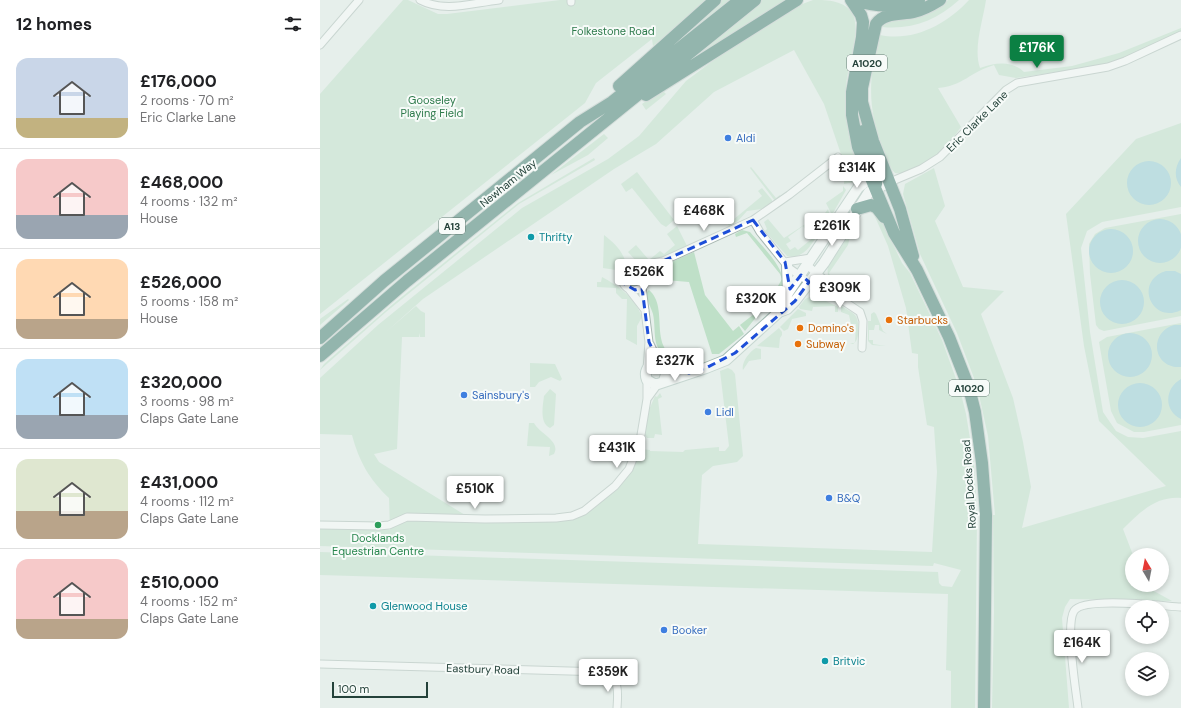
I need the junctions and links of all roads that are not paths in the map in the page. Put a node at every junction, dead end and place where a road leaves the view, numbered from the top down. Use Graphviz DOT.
graph roads {
  1 [pos="359,0"];
  2 [pos="420,0"];
  3 [pos="494,0"];
  4 [pos="715,0"];
  5 [pos="740,0"];
  6 [pos="755,0"];
  7 [pos="797,0"];
  8 [pos="851,0"];
  9 [pos="854,0"];
  10 [pos="919,0"];
  11 [pos="940,0"];
  12 [pos="710,30"];
  13 [pos="1181,35"];
  14 [pos="320,44"];
  15 [pos="862,102"];
  16 [pos="616,113"];
  17 [pos="580,122"];
  18 [pos="838,157"];
  19 [pos="874,181"];
  20 [pos="890,182"];
  21 [pos="857,209"];
  22 [pos="753,220"];
  23 [pos="890,224"];
  24 [pos="663,261"];
  25 [pos="786,264"];
  26 [pos="638,266"];
  27 [pos="811,266"];
  28 [pos="918,270"];
  29 [pos="801,275"];
  30 [pos="646,279"];
  31 [pos="809,282"];
  32 [pos="642,287"];
  33 [pos="628,288"];
  34 [pos="788,293"];
  35 [pos="836,296"];
  36 [pos="645,310"];
  37 [pos="779,312"];
  38 [pos="322,336"];
  39 [pos="335,342"];
  40 [pos="650,342"];
  41 [pos="862,348"];
  42 [pos="320,356"];
  43 [pos="320,359"];
  44 [pos="662,366"];
  45 [pos="689,373"];
  46 [pos="647,375"];
  47 [pos="661,383"];
  48 [pos="647,399"];
  49 [pos="320,525"];
  50 [pos="1181,607"];
  51 [pos="320,664"];
  52 [pos="618,708"];
  53 [pos="984,708"];
  54 [pos="1078,708"];
  1 -- 14 [label="street"];
  2 -- 3 [label="street"];
  4 -- 17 [label="highway, A13"];
  5 -- 12 [label="highway, A13"];
  6 -- 12 [label="highway, A13"];
  7 -- 16 [label="highway, A13"];
  8 -- 19 [label="highway, Royal Docks Road / A1020"];
  9 -- 10 [label="highway"];
  11 -- 15 [label="highway, Royal Docks Road / A1020"];
  12 -- 16 [label="highway, Newham Way / A13"];
  12 -- 17 [label="highway, Newham Way / A13"];
  13 -- 20 [label="street, Eric Clarke Lane"];
  15 -- 19 [label="highway, A1020"];
  15 -- 20 [label="highway, Royal Docks Road / A1020"];
  16 -- 39 [label="highway, Newham Way / A13"];
  17 -- 38 [label="highway, Newham Way / A13"];
  18 -- 22 [label="street"];
  19 -- 20 [label="street"];
  19 -- 21 [label="street"];
  19 -- 23 [label="highway, Royal Docks Road / A1020"];
  19 -- 27 [label="street"];
  20 -- 28 [label="highway, Royal Docks Road / A1020"];
  21 -- 23 [label="highway"];
  21 -- 27 [label="street"];
  22 -- 24 [label="street"];
  22 -- 25 [label="street"];
  23 -- 28 [label="highway, Royal Docks Road / A1020"];
  24 -- 26 [label="street"];
  24 -- 30 [label="street"];
  25 -- 27 [label="street"];
  25 -- 29 [label="street"];
  25 -- 34 [label="street"];
  26 -- 30 [label="street"];
  26 -- 33 [label="street"];
  27 -- 29 [label="street"];
  27 -- 31 [label="street"];
  27 -- 35 [label="street"];
  28 -- 53 [label="highway, Royal Docks Road / A1020"];
  29 -- 31 [label="street"];
  29 -- 34 [label="street"];
  30 -- 32 [label="street"];
  31 -- 35 [label="street"];
  31 -- 37 [label="street"];
  32 -- 33 [label="street"];
  32 -- 36 [label="street"];
  33 -- 36 [label="street"];
  34 -- 37 [label="street"];
  35 -- 41 [label="street"];
  36 -- 40 [label="street"];
  37 -- 45 [label="street"];
  39 -- 42 [label="highway, Newham Way / A13"];
  39 -- 43 [label="highway, A13"];
  40 -- 44 [label="street"];
  40 -- 46 [label="street"];
  44 -- 45 [label="street"];
  44 -- 46 [label="street"];
  44 -- 47 [label="street"];
  45 -- 47 [label="street"];
  46 -- 47 [label="street"];
  46 -- 48 [label="street"];
  47 -- 48 [label="street"];
  48 -- 49 [label="street"];
  50 -- 54 [label="street"];
  51 -- 52 [label="street, Eastbury Road"];
}
